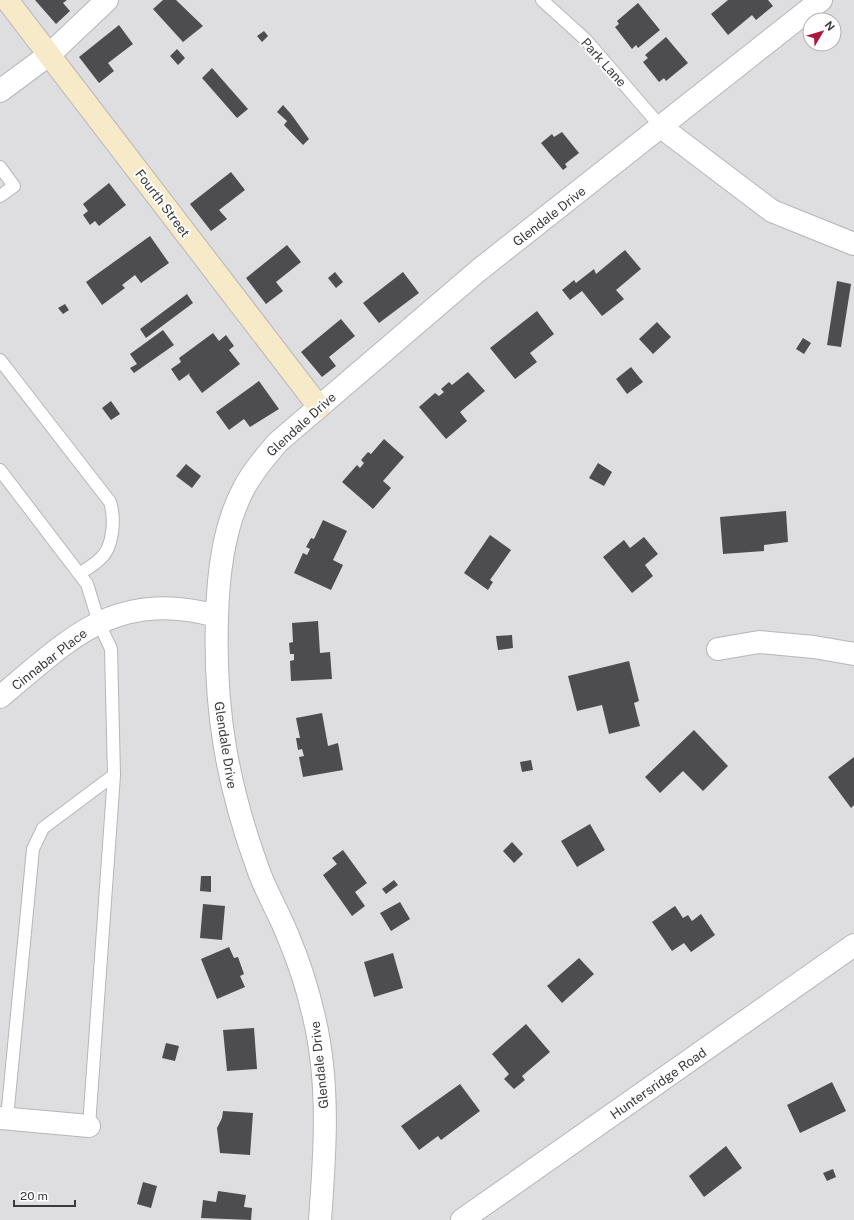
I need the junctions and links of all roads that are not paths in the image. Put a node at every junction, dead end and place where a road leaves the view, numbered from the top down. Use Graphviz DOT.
graph roads {
  1 [pos="7,0"];
  2 [pos="107,0"];
  3 [pos="542,0"];
  4 [pos="808,4"];
  5 [pos="50,54"];
  6 [pos="0,91"];
  7 [pos="661,127"];
  8 [pos="0,167"];
  9 [pos="0,196"];
  10 [pos="854,244"];
  11 [pos="0,360"];
  12 [pos="319,406"];
  13 [pos="0,470"];
  14 [pos="79,574"];
  15 [pos="217,616"];
  16 [pos="99,623"];
  17 [pos="718,649"];
  18 [pos="854,654"];
  19 [pos="2,692"];
  20 [pos="114,775"];
  21 [pos="854,945"];
  22 [pos="3,1118"];
  23 [pos="89,1126"];
  24 [pos="320,1220"];
  25 [pos="462,1220"];
  1 -- 5 [label="street, Fourth Street"];
  2 -- 5 [label="street"];
  3 -- 7 [label="lane, Park Lane"];
  4 -- 7 [label="street, Glendale Drive"];
  5 -- 6 [label="street"];
  5 -- 12 [label="street, Fourth Street"];
  7 -- 10 [label="street"];
  7 -- 12 [label="street, Glendale Drive"];
  8 -- 9 [label="lane"];
  11 -- 14 [label="lane"];
  12 -- 15 [label="street, Glendale Drive"];
  13 -- 14 [label="lane"];
  14 -- 16 [label="lane"];
  15 -- 16 [label="street, Cinnabar Place"];
  15 -- 24 [label="street, Glendale Drive"];
  16 -- 19 [label="street, Cinnabar Place"];
  16 -- 20 [label="lane"];
  17 -- 18 [label="street"];
  20 -- 22 [label="lane"];
  20 -- 23 [label="lane"];
  21 -- 25 [label="street, Huntersridge Road"];
  22 -- 23 [label="street"];
}
